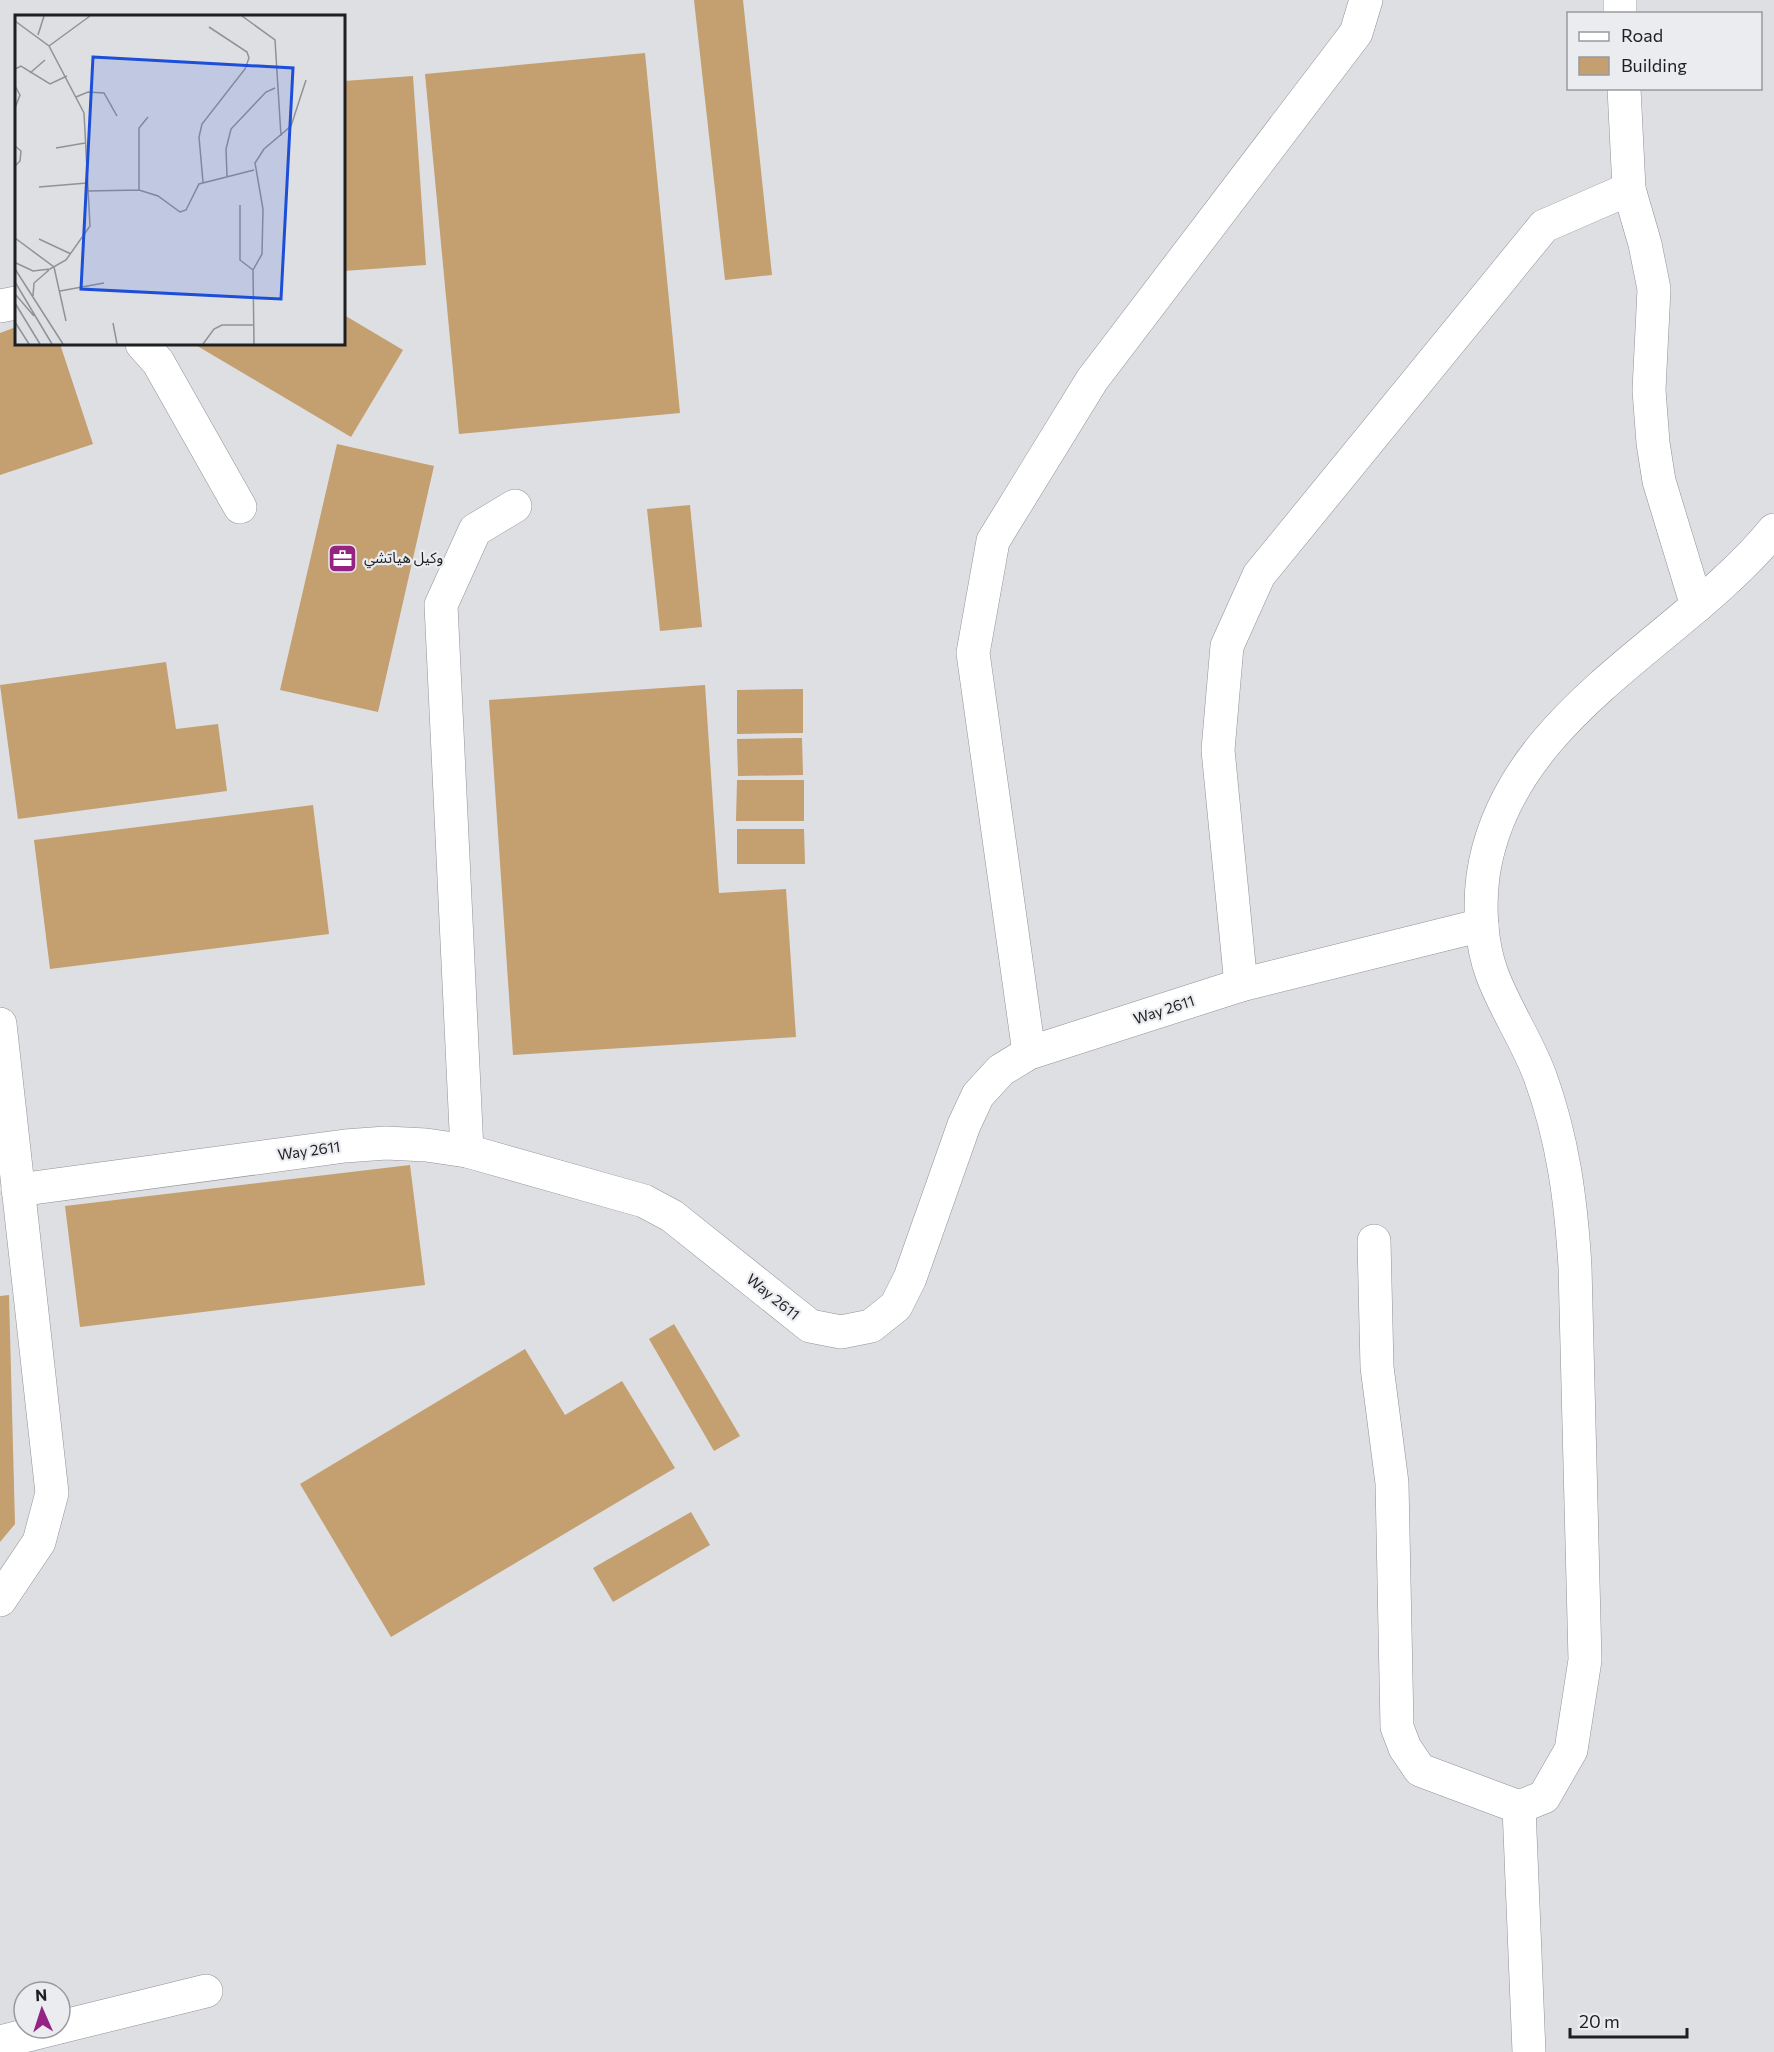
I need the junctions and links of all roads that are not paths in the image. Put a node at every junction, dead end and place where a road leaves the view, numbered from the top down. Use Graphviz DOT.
graph roads {
  1 [pos="1366,0"];
  2 [pos="1624,90"];
  3 [pos="1629,189"];
  4 [pos="15,303"];
  5 [pos="0,306"];
  6 [pos="143,345"];
  7 [pos="515,506"];
  8 [pos="240,507"];
  9 [pos="1774,530"];
  10 [pos="1697,606"];
  11 [pos="1482,925"];
  12 [pos="1241,985"];
  13 [pos="0,1024"];
  14 [pos="1029,1053"];
  15 [pos="5,1119"];
  16 [pos="467,1151"];
  17 [pos="18,1190"];
  18 [pos="1374,1241"];
  19 [pos="0,1600"];
  20 [pos="1519,1807"];
  21 [pos="206,1991"];
  22 [pos="72,2024"];
  23 [pos="1529,2052"];
  1 -- 14 [label="street"];
  2 -- 3 [label="street"];
  3 -- 10 [label="street"];
  3 -- 12 [label="street"];
  4 -- 5 [label="street"];
  6 -- 8 [label="street"];
  7 -- 16 [label="street"];
  9 -- 10 [label="street"];
  10 -- 11 [label="street"];
  11 -- 12 [label="street, Way 2611"];
  11 -- 20 [label="street"];
  12 -- 14 [label="street, Way 2611"];
  13 -- 15 [label="street"];
  14 -- 16 [label="street, Way 2611"];
  15 -- 17 [label="street"];
  16 -- 17 [label="street, Way 2611"];
  17 -- 19 [label="street"];
  18 -- 20 [label="street"];
  20 -- 23 [label="street"];
  21 -- 22 [label="street"];
}
